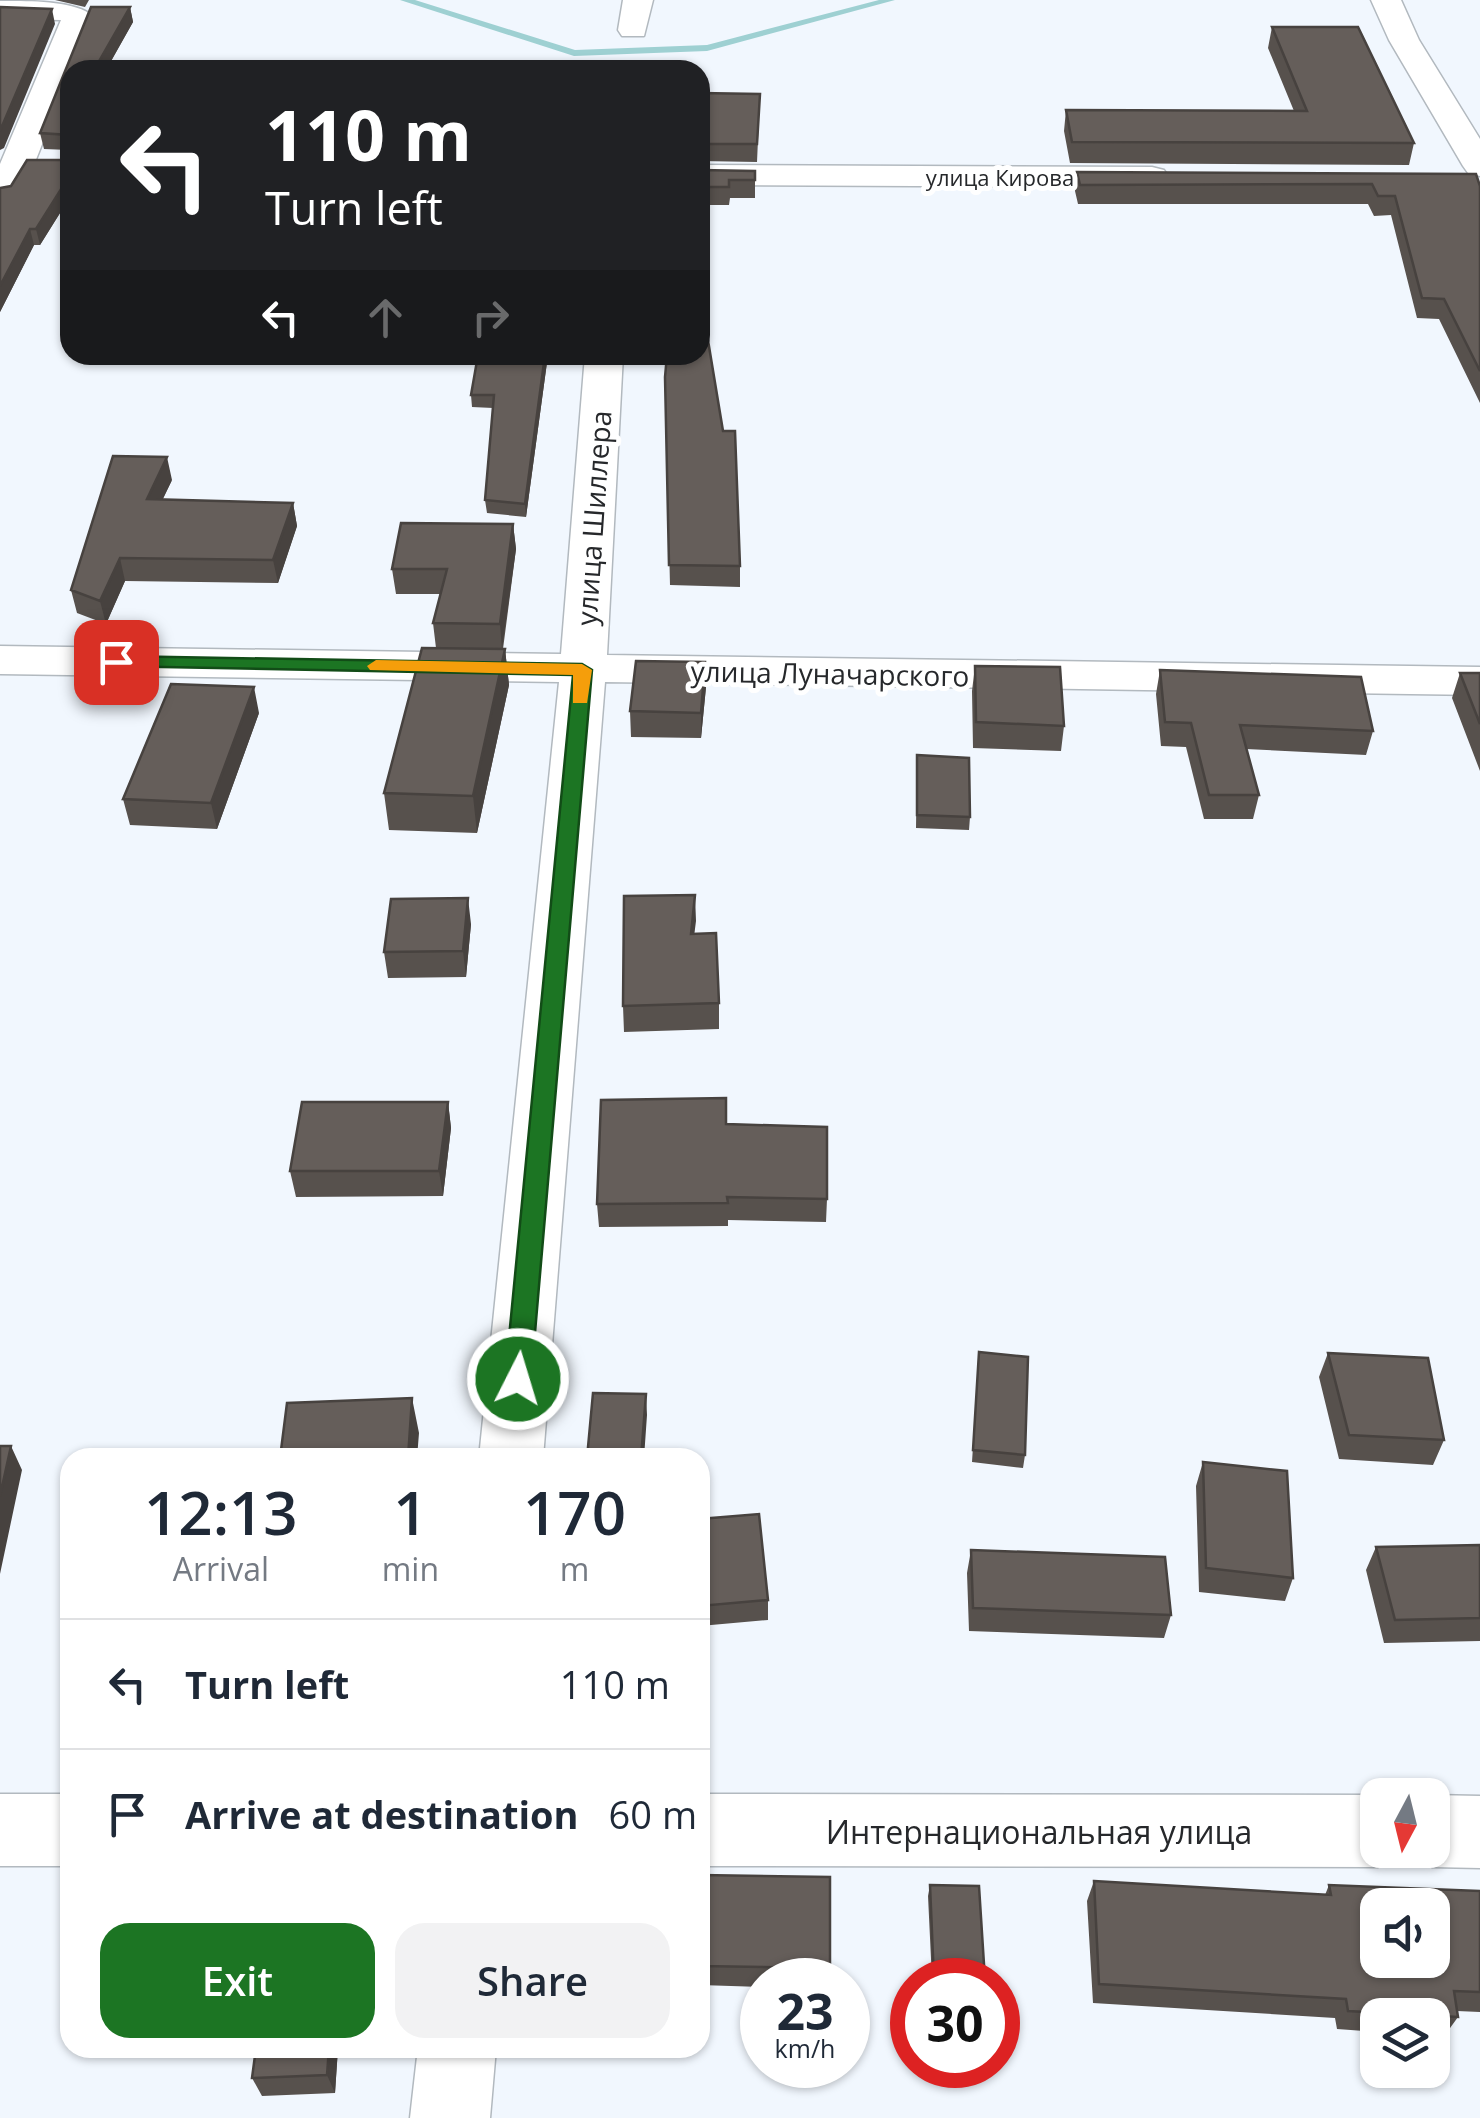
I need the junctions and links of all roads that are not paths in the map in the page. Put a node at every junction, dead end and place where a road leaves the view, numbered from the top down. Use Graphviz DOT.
graph roads {
  1 [pos="1386,0"];
  2 [pos="0,10"];
  3 [pos="9,162"];
  4 [pos="53,163"];
  5 [pos="1480,166"];
  6 [pos="710,175"];
  7 [pos="1188,177"];
  8 [pos="1441,178"];
  9 [pos="1480,178"];
  10 [pos="0,193"];
  11 [pos="603,365"];
  12 [pos="0,660"];
  13 [pos="582,670"];
  14 [pos="1480,681"];
  15 [pos="512,1448"];
  16 [pos="0,1830"];
  17 [pos="60,1830"];
  18 [pos="710,1830"];
  19 [pos="1360,1831"];
  20 [pos="1450,1832"];
  21 [pos="1480,1832"];
  22 [pos="456,2058"];
  23 [pos="450,2118"];
  1 -- 5 [label="street"];
  2 -- 3 [label="street"];
  3 -- 4 [label="street"];
  3 -- 10 [label="street"];
  6 -- 7 [label="street, улица Кирова"];
  8 -- 9 [label="street"];
  11 -- 13 [label="street, улица Шиллера"];
  12 -- 13 [label="street, улица Луначарского"];
  13 -- 14 [label="street, улица Луначарского"];
  13 -- 15 [label="street, улица Шиллера"];
  16 -- 17 [label="street"];
  18 -- 19 [label="street, Интернациональная улица"];
  20 -- 21 [label="street"];
  22 -- 23 [label="street"];
}
